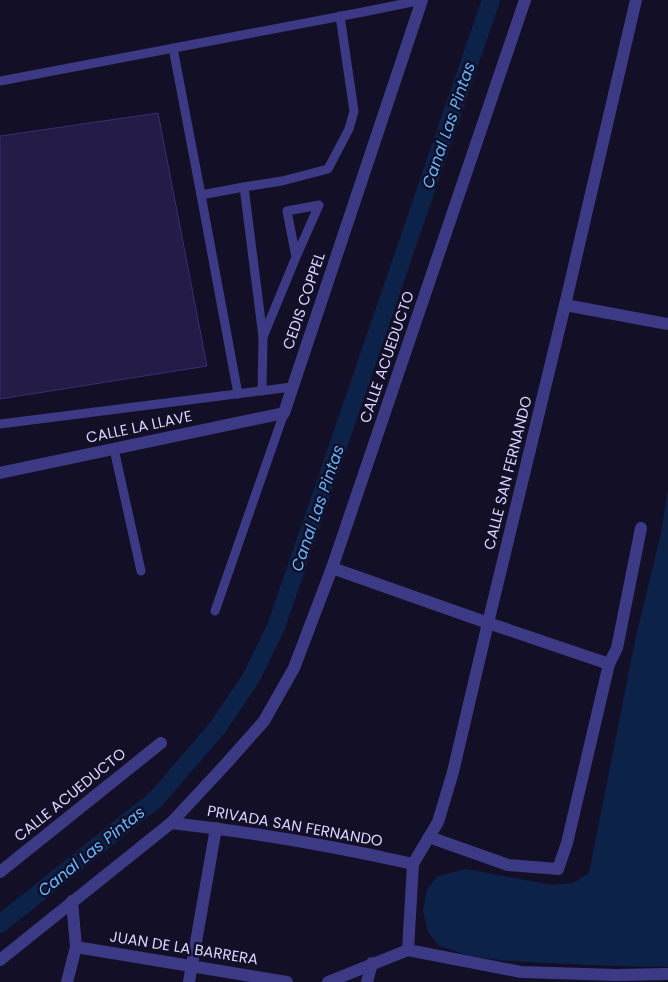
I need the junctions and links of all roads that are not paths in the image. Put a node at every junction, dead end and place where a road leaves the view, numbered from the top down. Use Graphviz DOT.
graph roads {
  1 [pos="422,0"];
  2 [pos="525,0"];
  3 [pos="636,0"];
  4 [pos="340,16"];
  5 [pos="174,48"];
  6 [pos="0,81"];
  7 [pos="244,187"];
  8 [pos="201,195"];
  9 [pos="296,257"];
  10 [pos="565,305"];
  11 [pos="668,324"];
  12 [pos="264,337"];
  13 [pos="292,387"];
  14 [pos="262,391"];
  15 [pos="238,394"];
  16 [pos="284,412"];
  17 [pos="0,424"];
  18 [pos="114,449"];
  19 [pos="0,473"];
  20 [pos="641,528"];
  21 [pos="332,568"];
  22 [pos="141,571"];
  23 [pos="215,611"];
  24 [pos="488,624"];
  25 [pos="609,664"];
  26 [pos="161,743"];
  27 [pos="171,823"];
  28 [pos="216,828"];
  29 [pos="430,836"];
  30 [pos="412,864"];
  31 [pos="0,872"];
  32 [pos="72,901"];
  33 [pos="76,947"];
  34 [pos="408,950"];
  35 [pos="0,960"];
  36 [pos="372,964"];
  37 [pos="192,966"];
  38 [pos="668,974"];
  39 [pos="67,982"];
  40 [pos="189,982"];
  41 [pos="287,982"];
  42 [pos="328,982"];
  43 [pos="366,982"];
  1 -- 4 [label="lane"];
  1 -- 13 [label="street, CEDIS COPPEL"];
  2 -- 21 [label="street, CALLE ACUEDUCTO"];
  3 -- 10 [label="street, CALLE SAN FERNANDO"];
  4 -- 5 [label="lane"];
  4 -- 7 [label="lane"];
  5 -- 6 [label="lane"];
  5 -- 8 [label="lane"];
  7 -- 8 [label="lane"];
  7 -- 12 [label="lane"];
  8 -- 15 [label="lane"];
  9 -- 9 [label="lane"];
  9 -- 12 [label="lane"];
  10 -- 11 [label="street"];
  10 -- 24 [label="street, CALLE SAN FERNANDO"];
  12 -- 14 [label="lane"];
  13 -- 14 [label="lane"];
  13 -- 16 [label="street, CEDIS COPPEL"];
  14 -- 15 [label="lane"];
  15 -- 17 [label="lane"];
  16 -- 18 [label="street, CALLE LA LLAVE"];
  16 -- 23 [label="lane, CEDIS COPPEL"];
  18 -- 19 [label="street, CALLE LA LLAVE"];
  18 -- 22 [label="lane"];
  20 -- 25 [label="street"];
  21 -- 24 [label="street"];
  21 -- 27 [label="street, CALLE ACUEDUCTO"];
  24 -- 25 [label="street"];
  24 -- 29 [label="street, CALLE SAN FERNANDO"];
  25 -- 29 [label="street"];
  26 -- 31 [label="street, CALLE ACUEDUCTO"];
  27 -- 28 [label="street, PRIVADA SAN FERNANDO"];
  27 -- 32 [label="street, CALLE ACUEDUCTO"];
  28 -- 30 [label="street, PRIVADA SAN FERNANDO"];
  28 -- 37 [label="street"];
  29 -- 30 [label="street, CALLE SAN FERNANDO"];
  30 -- 34 [label="street"];
  32 -- 33 [label="street"];
  32 -- 35 [label="street, CALLE ACUEDUCTO"];
  33 -- 37 [label="street, JUAN DE LA BARRERA"];
  33 -- 39 [label="street"];
  34 -- 36 [label="street"];
  34 -- 38 [label="street"];
  36 -- 42 [label="street"];
  36 -- 43 [label="street"];
  37 -- 40 [label="street"];
  37 -- 41 [label="street, JUAN DE LA BARRERA"];
}
